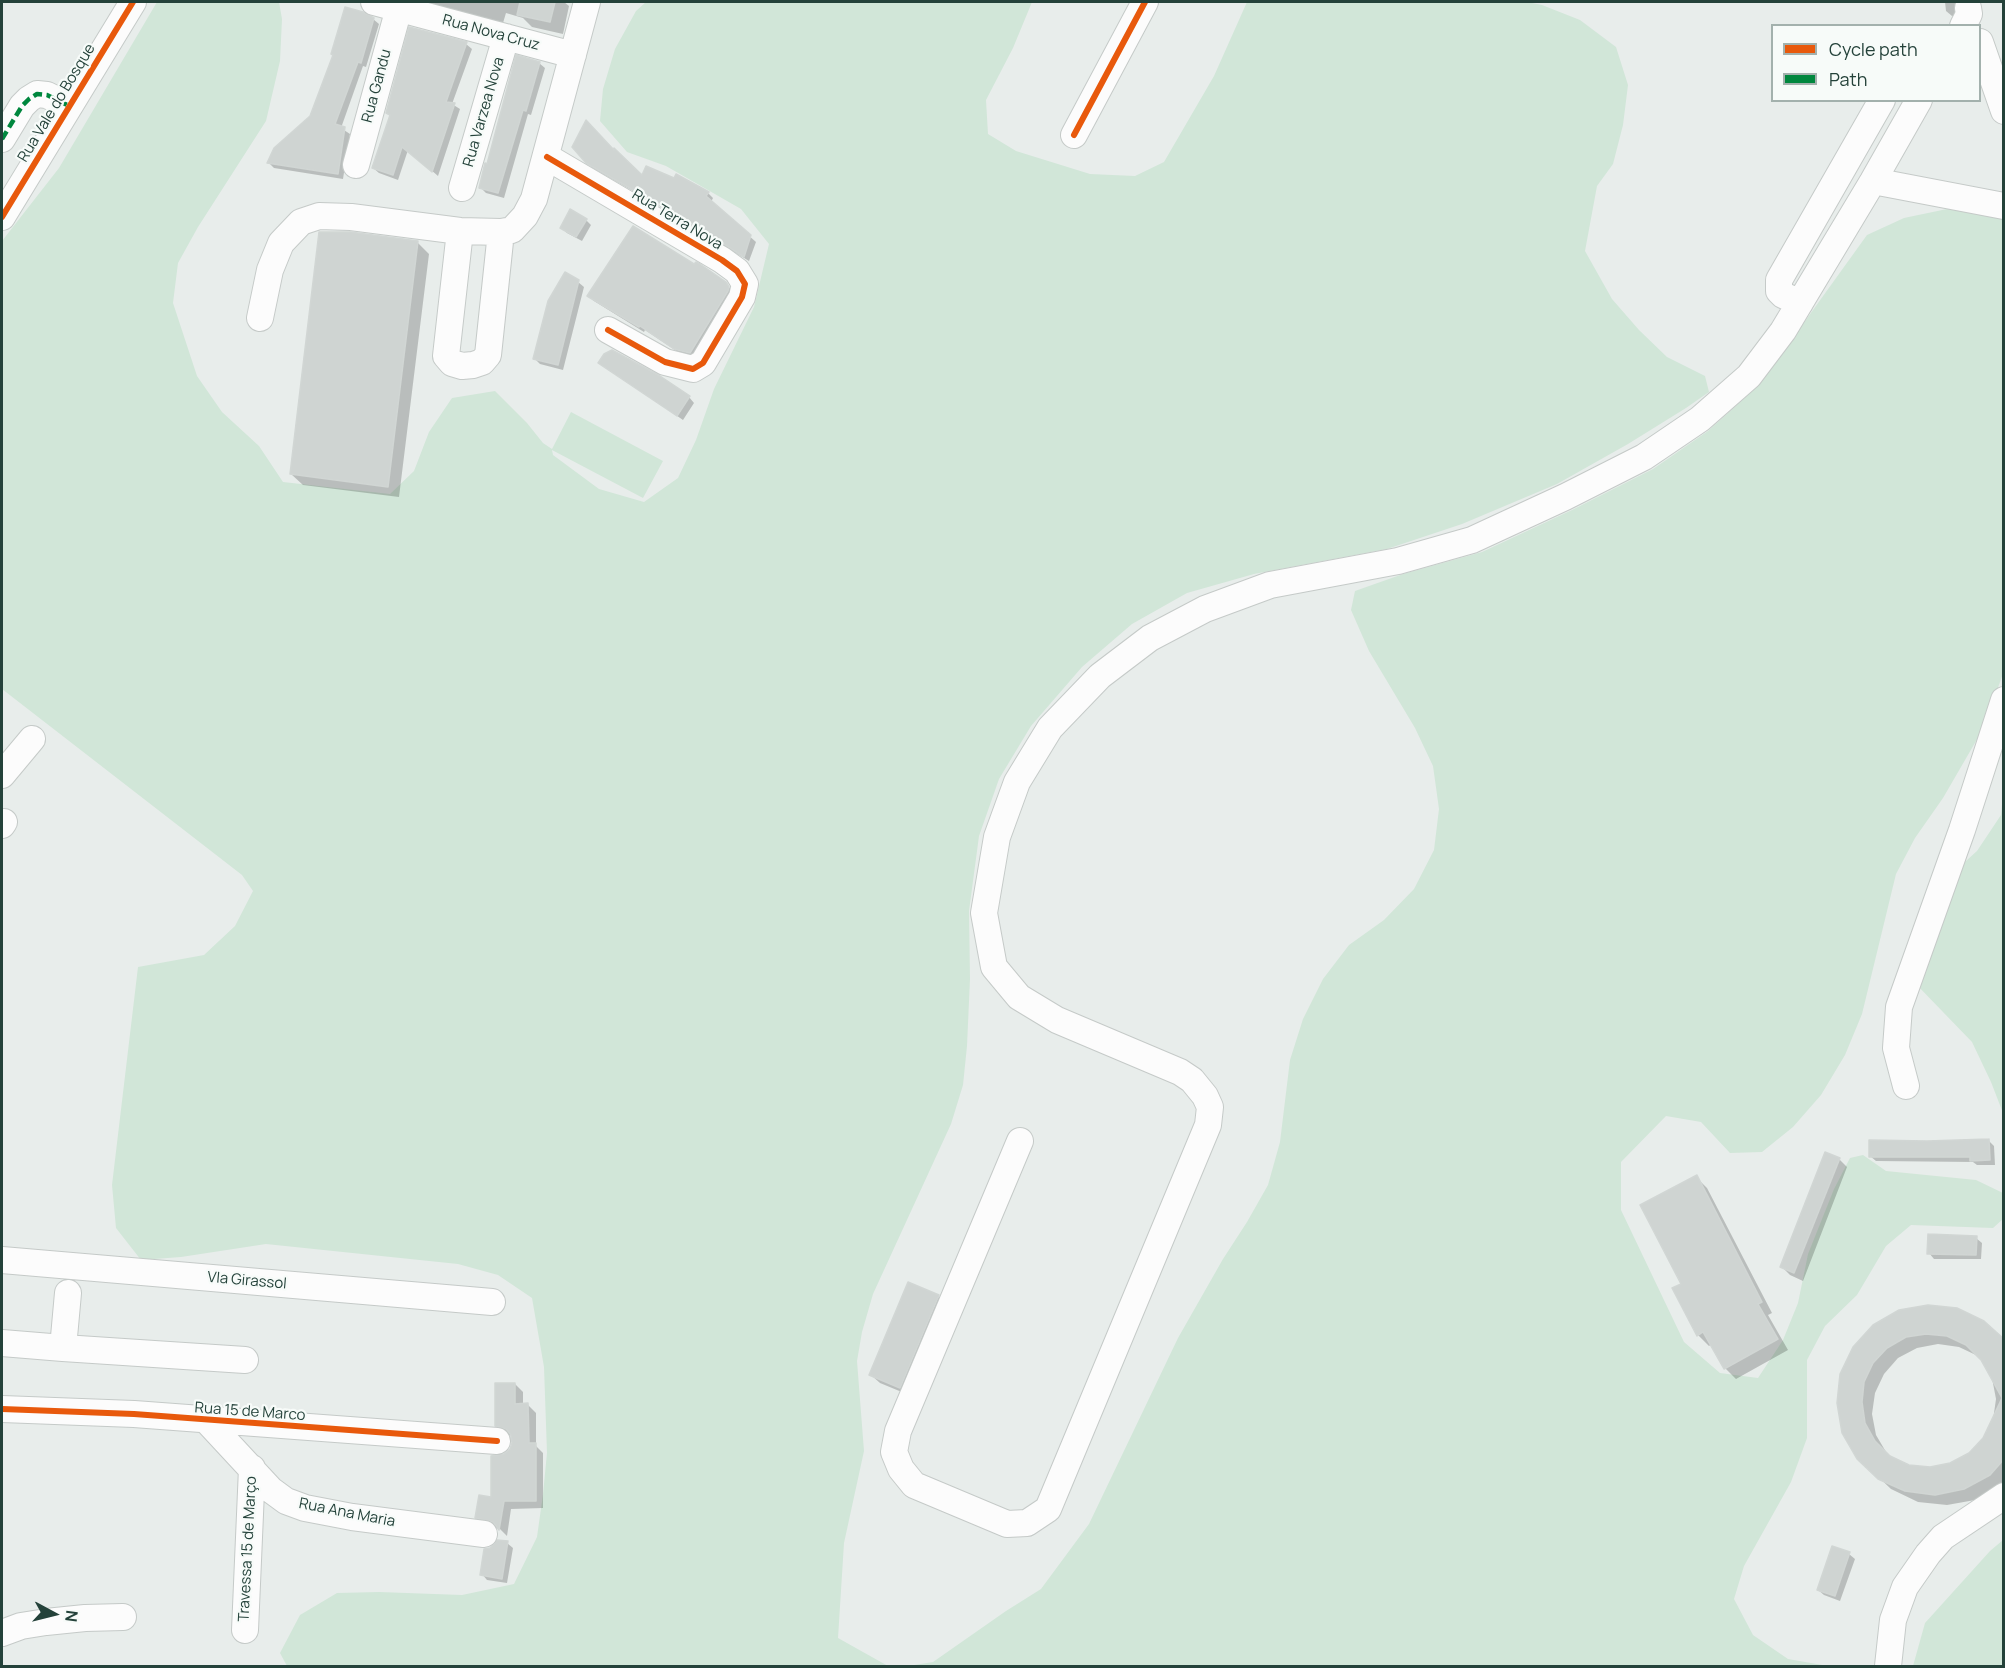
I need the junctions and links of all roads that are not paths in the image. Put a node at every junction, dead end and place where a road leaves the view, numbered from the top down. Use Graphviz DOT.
graph roads {
  1 [pos="133,2"];
  2 [pos="374,2"];
  3 [pos="587,2"];
  4 [pos="1145,2"];
  5 [pos="399,8"];
  6 [pos="506,37"];
  7 [pos="1981,45"];
  8 [pos="573,55"];
  9 [pos="1881,102"];
  10 [pos="1918,102"];
  11 [pos="69,106"];
  12 [pos="2004,111"];
  13 [pos="1074,135"];
  14 [pos="2,139"];
  15 [pos="547,157"];
  16 [pos="356,165"];
  17 [pos="1873,182"];
  18 [pos="462,188"];
  19 [pos="2004,206"];
  20 [pos="2,217"];
  21 [pos="460,231"];
  22 [pos="501,232"];
  23 [pos="1800,303"];
  24 [pos="260,318"];
  25 [pos="608,330"];
  26 [pos="2004,700"];
  27 [pos="32,739"];
  28 [pos="2,775"];
  29 [pos="1906,1086"];
  30 [pos="1020,1141"];
  31 [pos="2,1260"];
  32 [pos="68,1293"];
  33 [pos="492,1302"];
  34 [pos="2,1342"];
  35 [pos="63,1348"];
  36 [pos="245,1360"];
  37 [pos="2,1409"];
  38 [pos="207,1421"];
  39 [pos="497,1441"];
  40 [pos="252,1468"];
  41 [pos="2004,1496"];
  42 [pos="484,1534"];
  43 [pos="123,1617"];
  44 [pos="245,1630"];
  45 [pos="2,1633"];
  46 [pos="1888,1666"];
  1 -- 11 [label="street, Rua Vale do Bosque"];
  2 -- 5 [label="street, Rua Nova Cruz"];
  3 -- 8 [label="street"];
  4 -- 13 [label="street"];
  5 -- 6 [label="street, Rua Nova Cruz"];
  5 -- 16 [label="street, Rua Gandu"];
  6 -- 8 [label="street, Rua Nova Cruz"];
  6 -- 18 [label="street, Rua Varzea Nova"];
  7 -- 12 [label="street"];
  8 -- 15 [label="street"];
  9 -- 23 [label="street"];
  10 -- 17 [label="street"];
  11 -- 14 [label="street"];
  11 -- 20 [label="street, Rua Vale do Bosque"];
  15 -- 22 [label="street"];
  15 -- 25 [label="street, Rua Terra Nova"];
  17 -- 19 [label="street"];
  17 -- 23 [label="street"];
  21 -- 22 [label="street"];
  21 -- 22 [label="street"];
  21 -- 24 [label="street"];
  23 -- 30 [label="street"];
  26 -- 29 [label="street"];
  27 -- 28 [label="street"];
  31 -- 33 [label="street, VIa Girassol"];
  32 -- 35 [label="street"];
  34 -- 35 [label="street"];
  35 -- 36 [label="street"];
  37 -- 38 [label="street, Rua 15 de Marco"];
  38 -- 39 [label="street, Rua 15 de Marco"];
  38 -- 40 [label="street, Rua Ana Maria"];
  40 -- 42 [label="street, Rua Ana Maria"];
  40 -- 44 [label="street, Travessa 15 de Março"];
  41 -- 46 [label="street"];
  43 -- 45 [label="street"];
}
